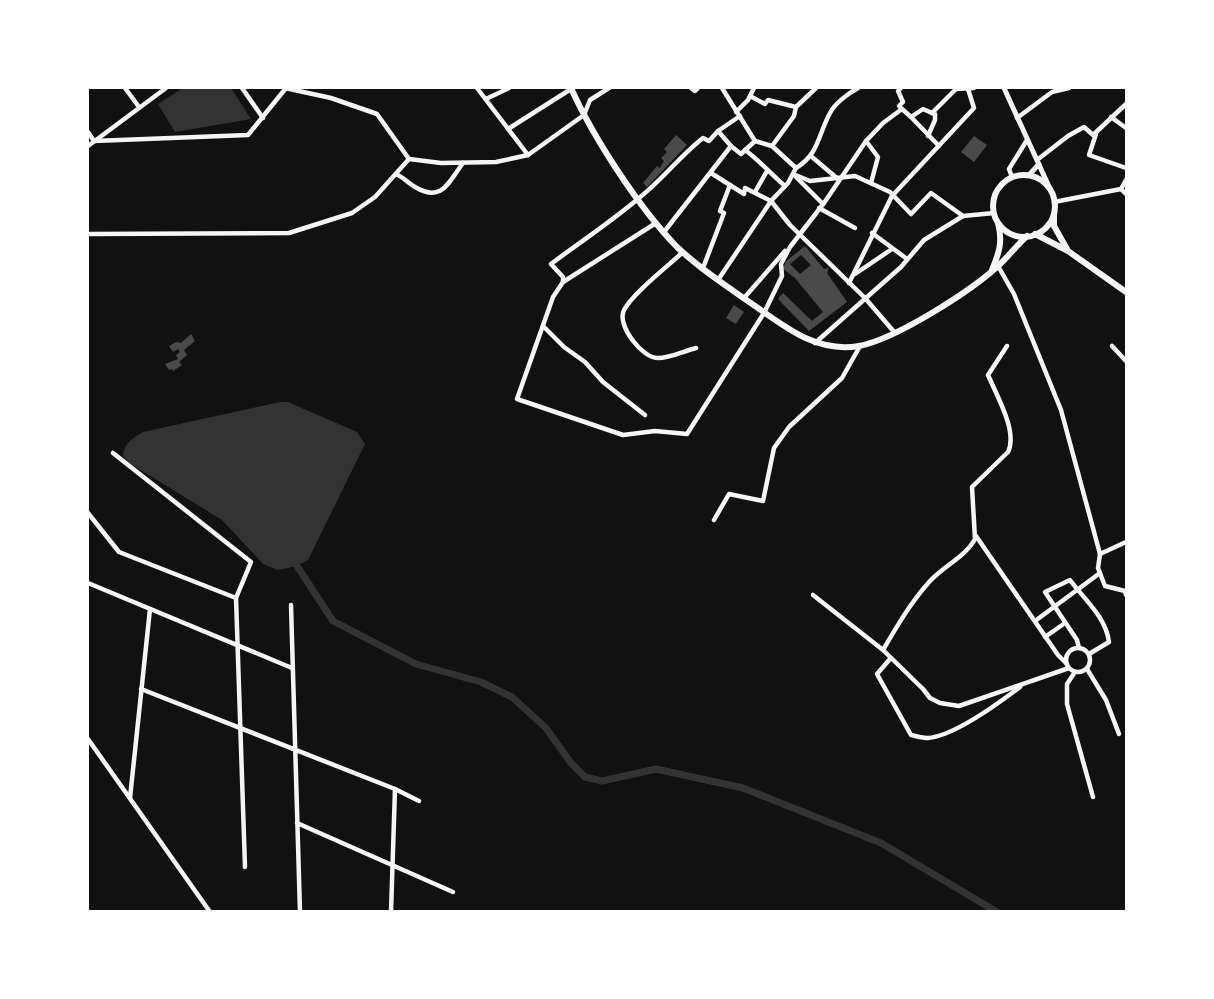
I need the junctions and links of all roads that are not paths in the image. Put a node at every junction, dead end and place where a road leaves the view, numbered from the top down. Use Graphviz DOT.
graph roads {
  1 [pos="125,88"];
  2 [pos="166,88"];
  3 [pos="242,88"];
  4 [pos="285,88"];
  5 [pos="477,88"];
  6 [pos="509,88"];
  7 [pos="571,88"];
  8 [pos="609,88"];
  9 [pos="691,88"];
  10 [pos="698,88"];
  11 [pos="722,88"];
  12 [pos="754,88"];
  13 [pos="816,88"];
  14 [pos="858,88"];
  15 [pos="956,88"];
  16 [pos="975,88"];
  17 [pos="1069,88"];
  18 [pos="897,89"];
  19 [pos="968,89"];
  20 [pos="1006,89"];
  21 [pos="750,96"];
  22 [pos="486,99"];
  23 [pos="1126,104"];
  24 [pos="139,107"];
  25 [pos="796,107"];
  26 [pos="902,109"];
  27 [pos="932,113"];
  28 [pos="738,114"];
  29 [pos="584,115"];
  30 [pos="911,117"];
  31 [pos="1111,117"];
  32 [pos="262,118"];
  33 [pos="1017,118"];
  34 [pos="1126,128"];
  35 [pos="508,129"];
  36 [pos="718,131"];
  37 [pos="88,132"];
  38 [pos="1097,132"];
  39 [pos="928,136"];
  40 [pos="1027,140"];
  41 [pos="94,141"];
  42 [pos="755,141"];
  43 [pos="866,141"];
  44 [pos="88,146"];
  45 [pos="731,146"];
  46 [pos="772,146"];
  47 [pos="939,146"];
  48 [pos="745,150"];
  49 [pos="528,155"];
  50 [pos="811,157"];
  51 [pos="409,159"];
  52 [pos="464,162"];
  53 [pos="1038,162"];
  54 [pos="796,168"];
  55 [pos="1126,168"];
  56 [pos="767,171"];
  57 [pos="711,173"];
  58 [pos="396,174"];
  59 [pos="793,174"];
  60 [pos="1029,175"];
  61 [pos="1012,177"];
  62 [pos="838,179"];
  63 [pos="1126,180"];
  64 [pos="871,183"];
  65 [pos="730,185"];
  66 [pos="785,186"];
  67 [pos="1121,189"];
  68 [pos="1051,191"];
  69 [pos="755,192"];
  70 [pos="1126,194"];
  71 [pos="893,195"];
  72 [pos="639,199"];
  73 [pos="771,201"];
  74 [pos="1054,202"];
  75 [pos="821,206"];
  76 [pos="994,213"];
  77 [pos="1054,213"];
  78 [pos="963,215"];
  79 [pos="997,222"];
  80 [pos="657,223"];
  81 [pos="855,228"];
  82 [pos="664,232"];
  83 [pos="872,233"];
  84 [pos="88,234"];
  85 [pos="1031,235"];
  86 [pos="797,237"];
  87 [pos="892,249"];
  88 [pos="1069,251"];
  89 [pos="683,252"];
  90 [pos="907,259"];
  91 [pos="998,266"];
  92 [pos="703,268"];
  93 [pos="990,272"];
  94 [pos="852,275"];
  95 [pos="718,279"];
  96 [pos="563,282"];
  97 [pos="849,283"];
  98 [pos="1126,292"];
  99 [pos="864,298"];
  100 [pos="744,299"];
  101 [pos="764,313"];
  102 [pos="542,326"];
  103 [pos="895,333"];
  104 [pos="815,343"];
  105 [pos="860,345"];
  106 [pos="1007,346"];
  107 [pos="1112,346"];
  108 [pos="696,348"];
  109 [pos="1126,361"];
  110 [pos="645,415"];
  111 [pos="113,453"];
  112 [pos="88,513"];
  113 [pos="715,520"];
  114 [pos="976,536"];
  115 [pos="1126,542"];
  116 [pos="1100,554"];
  117 [pos="1100,573"];
  118 [pos="88,583"];
  119 [pos="1077,590"];
  120 [pos="813,595"];
  121 [pos="1126,595"];
  122 [pos="236,598"];
  123 [pos="292,605"];
  124 [pos="1055,607"];
  125 [pos="150,609"];
  126 [pos="1035,621"];
  127 [pos="1065,623"];
  128 [pos="1045,637"];
  129 [pos="237,646"];
  130 [pos="1079,648"];
  131 [pos="883,650"];
  132 [pos="1089,654"];
  133 [pos="890,659"];
  134 [pos="1068,666"];
  135 [pos="292,668"];
  136 [pos="1087,669"];
  137 [pos="1075,672"];
  138 [pos="1024,684"];
  139 [pos="141,689"];
  140 [pos="240,728"];
  141 [pos="1119,734"];
  142 [pos="88,739"];
  143 [pos="295,750"];
  144 [pos="395,789"];
  145 [pos="1093,797"];
  146 [pos="130,799"];
  147 [pos="419,801"];
  148 [pos="297,823"];
  149 [pos="393,866"];
  150 [pos="245,867"];
  151 [pos="453,892"];
  152 [pos="210,912"];
  153 [pos="300,912"];
  154 [pos="391,912"];
  1 -- 24 [label="street"];
  2 -- 24 [label="street"];
  3 -- 32 [label="street"];
  4 -- 32 [label="street"];
  4 -- 51 [label="street"];
  5 -- 22 [label="street"];
  6 -- 22 [label="street"];
  7 -- 29 [label="main road"];
  7 -- 35 [label="street"];
  8 -- 29 [label="street"];
  9 -- 10 [label="street"];
  11 -- 28 [label="street"];
  12 -- 21 [label="street"];
  13 -- 25 [label="street"];
  14 -- 50 [label="street"];
  15 -- 19 [label="street"];
  15 -- 27 [label="street"];
  16 -- 19 [label="street"];
  17 -- 33 [label="street"];
  18 -- 26 [label="street"];
  19 -- 47 [label="street"];
  20 -- 33 [label="street"];
  21 -- 25 [label="street"];
  21 -- 28 [label="street"];
  22 -- 35 [label="street"];
  23 -- 31 [label="street"];
  24 -- 41 [label="street"];
  25 -- 46 [label="street"];
  26 -- 30 [label="street"];
  26 -- 43 [label="street"];
  27 -- 30 [label="street"];
  27 -- 39 [label="street"];
  28 -- 36 [label="street"];
  28 -- 42 [label="street"];
  29 -- 49 [label="street"];
  29 -- 72 [label="main road"];
  30 -- 39 [label="street"];
  31 -- 34 [label="street"];
  31 -- 38 [label="street"];
  32 -- 41 [label="street"];
  33 -- 40 [label="street"];
  35 -- 49 [label="street"];
  36 -- 45 [label="street"];
  36 -- 72 [label="street"];
  37 -- 41 [label="street"];
  38 -- 53 [label="street"];
  38 -- 55 [label="street"];
  39 -- 47 [label="street"];
  40 -- 53 [label="street"];
  40 -- 61 [label="street"];
  41 -- 44 [label="street"];
  42 -- 46 [label="street"];
  42 -- 48 [label="street"];
  43 -- 62 [label="street"];
  43 -- 64 [label="street"];
  45 -- 48 [label="street"];
  45 -- 57 [label="street"];
  46 -- 54 [label="street"];
  47 -- 71 [label="street"];
  48 -- 56 [label="street"];
  49 -- 52 [label="street"];
  50 -- 54 [label="street"];
  50 -- 62 [label="street"];
  51 -- 52 [label="street"];
  51 -- 58 [label="street"];
  52 -- 58 [label="street"];
  53 -- 60 [label="street"];
  53 -- 68 [label="street"];
  54 -- 59 [label="street"];
  56 -- 66 [label="street"];
  56 -- 69 [label="street"];
  57 -- 65 [label="street"];
  57 -- 82 [label="street"];
  58 -- 84 [label="street"];
  59 -- 62 [label="street"];
  59 -- 66 [label="street"];
  59 -- 75 [label="street"];
  60 -- 61 [label="main road"];
  60 -- 68 [label="main road"];
  61 -- 76 [label="main road"];
  62 -- 64 [label="street"];
  62 -- 75 [label="street"];
  63 -- 67 [label="street"];
  64 -- 71 [label="street"];
  65 -- 69 [label="street"];
  65 -- 92 [label="street"];
  66 -- 73 [label="street"];
  67 -- 70 [label="street"];
  67 -- 74 [label="street"];
  68 -- 74 [label="main road"];
  69 -- 73 [label="street"];
  71 -- 78 [label="street"];
  71 -- 83 [label="street"];
  72 -- 80 [label="main road"];
  72 -- 96 [label="street"];
  73 -- 86 [label="street"];
  73 -- 95 [label="street"];
  74 -- 77 [label="main road"];
  75 -- 81 [label="street"];
  75 -- 86 [label="street"];
  76 -- 78 [label="street"];
  76 -- 79 [label="main road"];
  77 -- 85 [label="main road"];
  77 -- 88 [label="main road"];
  78 -- 90 [label="street"];
  79 -- 85 [label="main road"];
  79 -- 93 [label="main road"];
  80 -- 82 [label="main road"];
  80 -- 96 [label="street"];
  82 -- 89 [label="main road"];
  83 -- 87 [label="street"];
  83 -- 94 [label="street"];
  85 -- 88 [label="main road"];
  85 -- 91 [label="main road"];
  86 -- 97 [label="street"];
  86 -- 100 [label="street"];
  86 -- 101 [label="street"];
  87 -- 90 [label="street"];
  87 -- 94 [label="street"];
  88 -- 98 [label="main road"];
  89 -- 92 [label="main road"];
  89 -- 108 [label="street"];
  90 -- 99 [label="street"];
  91 -- 93 [label="main road"];
  91 -- 116 [label="street"];
  92 -- 95 [label="main road"];
  93 -- 103 [label="main road"];
  94 -- 97 [label="street"];
  95 -- 100 [label="main road"];
  96 -- 102 [label="street"];
  97 -- 99 [label="street"];
  99 -- 103 [label="street"];
  99 -- 104 [label="street"];
  100 -- 101 [label="main road"];
  101 -- 102 [label="street"];
  101 -- 104 [label="main road"];
  102 -- 110 [label="street"];
  103 -- 105 [label="main road"];
  104 -- 105 [label="main road"];
  105 -- 113 [label="street"];
  106 -- 114 [label="street"];
  107 -- 109 [label="street"];
  111 -- 122 [label="street"];
  112 -- 122 [label="street"];
  114 -- 126 [label="street"];
  114 -- 131 [label="street"];
  115 -- 116 [label="street"];
  116 -- 117 [label="street"];
  117 -- 119 [label="street"];
  117 -- 121 [label="street"];
  118 -- 125 [label="street"];
  119 -- 124 [label="street"];
  119 -- 124 [label="street"];
  119 -- 132 [label="street"];
  120 -- 131 [label="street"];
  122 -- 129 [label="street"];
  123 -- 135 [label="street"];
  124 -- 126 [label="street"];
  124 -- 127 [label="street"];
  125 -- 129 [label="street"];
  125 -- 139 [label="street"];
  126 -- 128 [label="street"];
  127 -- 128 [label="street"];
  127 -- 130 [label="street"];
  128 -- 134 [label="street"];
  129 -- 135 [label="street"];
  129 -- 140 [label="street"];
  130 -- 132 [label="street"];
  130 -- 134 [label="street"];
  131 -- 133 [label="street"];
  132 -- 136 [label="street"];
  133 -- 138 [label="street"];
  133 -- 138 [label="street"];
  134 -- 137 [label="street"];
  134 -- 138 [label="street"];
  135 -- 143 [label="street"];
  136 -- 137 [label="street"];
  136 -- 141 [label="street"];
  137 -- 145 [label="street"];
  139 -- 140 [label="street"];
  139 -- 146 [label="street"];
  140 -- 143 [label="street"];
  140 -- 150 [label="street"];
  142 -- 146 [label="street"];
  143 -- 144 [label="street"];
  143 -- 148 [label="street"];
  144 -- 147 [label="street"];
  144 -- 149 [label="street"];
  146 -- 152 [label="street"];
  148 -- 149 [label="street"];
  148 -- 153 [label="street"];
  149 -- 151 [label="street"];
  149 -- 154 [label="street"];
}
